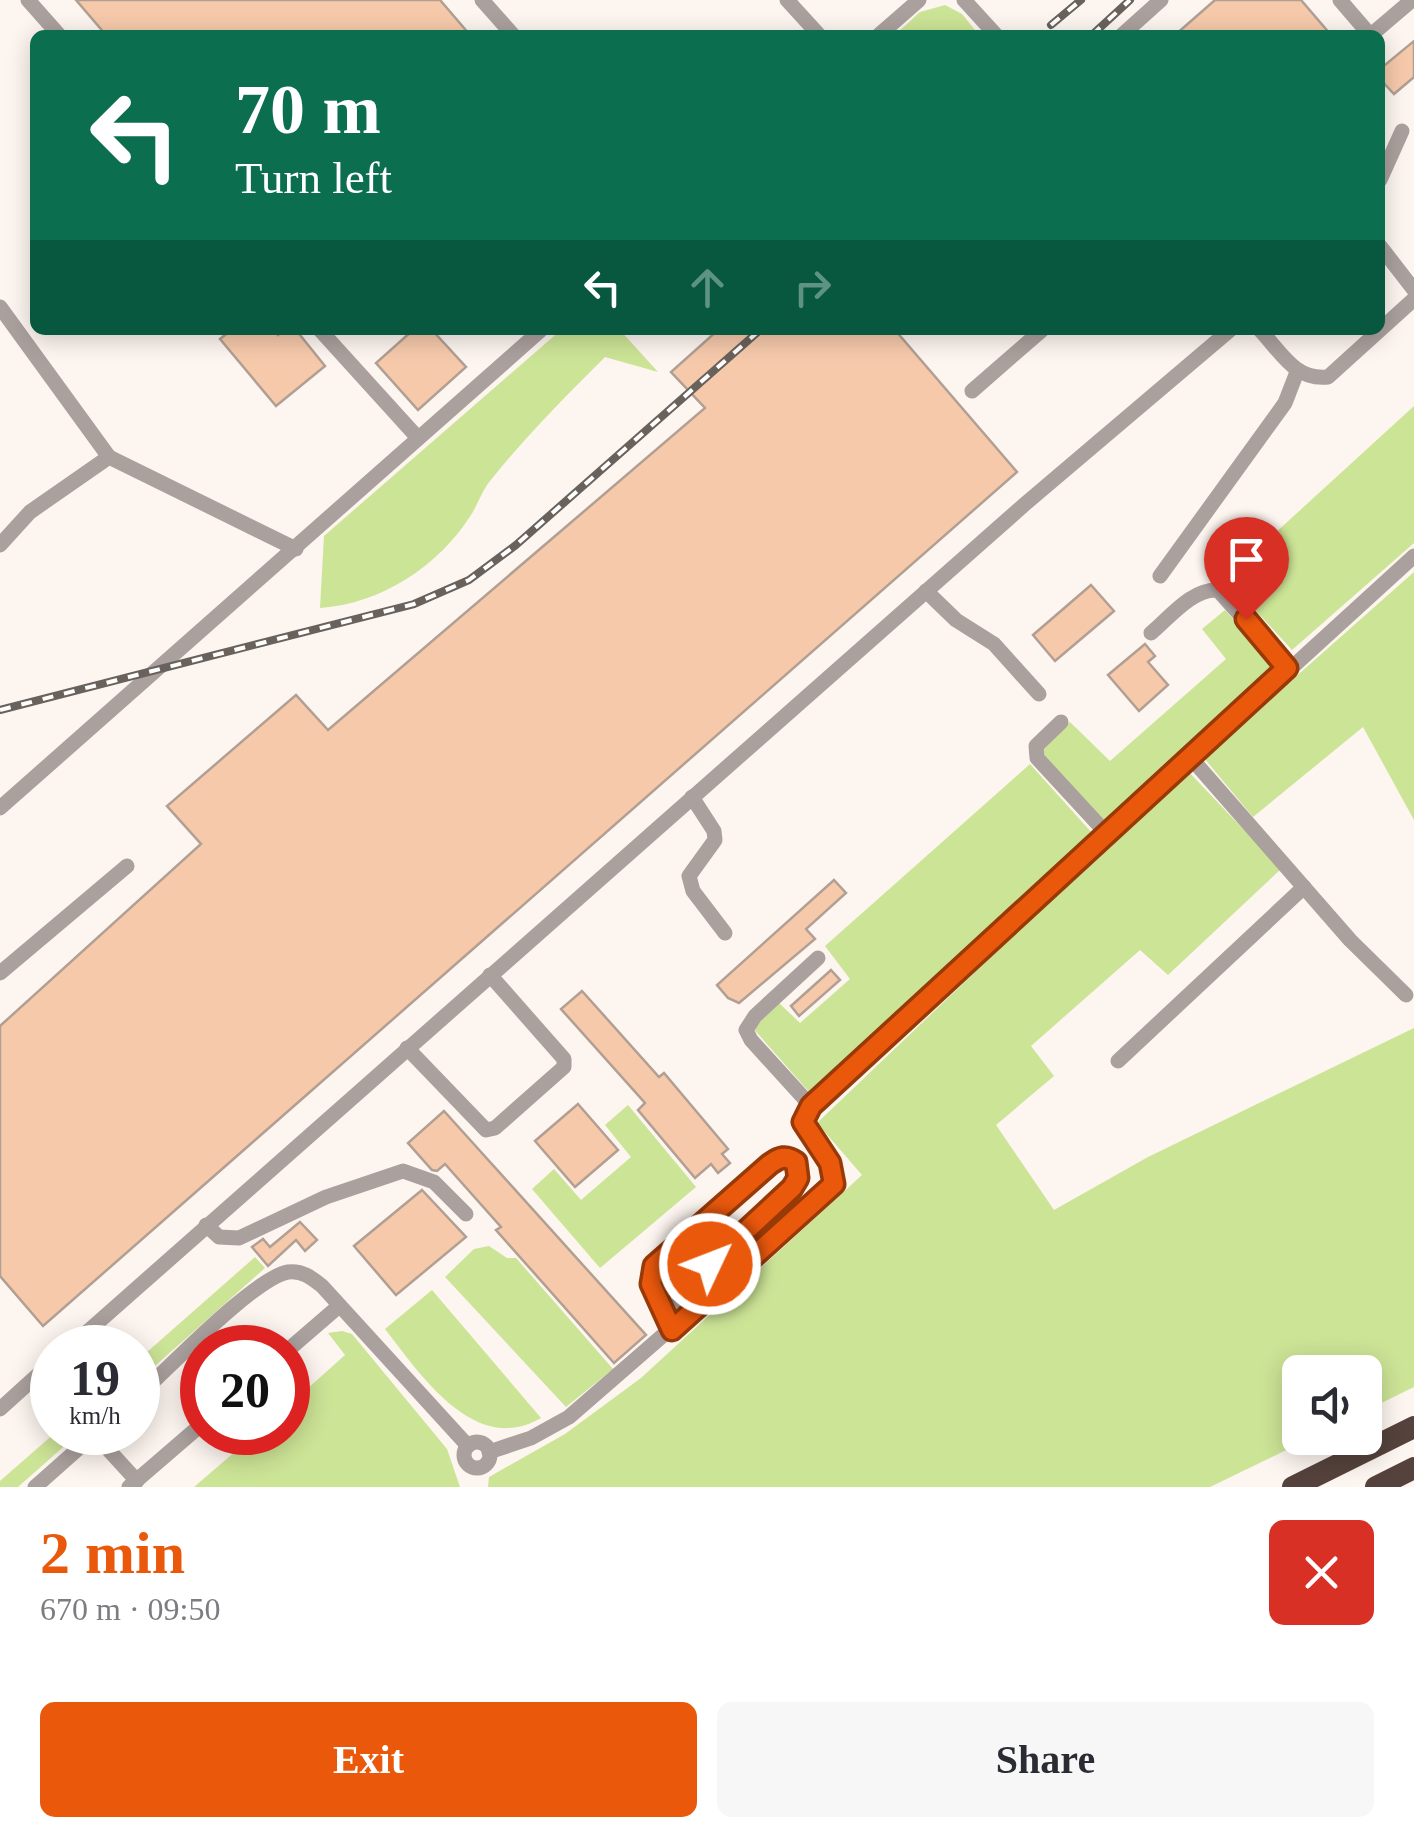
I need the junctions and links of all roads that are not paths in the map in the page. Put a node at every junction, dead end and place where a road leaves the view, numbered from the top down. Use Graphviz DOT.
graph roads {
  1 [pos="28,0"];
  2 [pos="482,0"];
  3 [pos="787,0"];
  4 [pos="919,0"];
  5 [pos="964,0"];
  6 [pos="1162,0"];
  7 [pos="1340,0"];
  8 [pos="1412,0"];
  9 [pos="55,30"];
  10 [pos="509,30"];
  11 [pos="814,30"];
  12 [pos="885,30"];
  13 [pos="991,30"];
  14 [pos="1128,30"];
  15 [pos="1367,30"];
  16 [pos="1377,30"];
  17 [pos="1402,132"];
  18 [pos="1385,169"];
  19 [pos="1385,252"];
  20 [pos="1414,290"];
  21 [pos="1414,299"];
  22 [pos="0,308"];
  23 [pos="1385,325"];
  24 [pos="325,335"];
  25 [pos="535,335"];
  26 [pos="1036,335"];
  27 [pos="1224,335"];
  28 [pos="1268,335"];
  29 [pos="1374,335"];
  30 [pos="1297,372"];
  31 [pos="972,391"];
  32 [pos="418,438"];
  33 [pos="109,457"];
  34 [pos="0,544"];
  35 [pos="296,549"];
  36 [pos="1414,556"];
  37 [pos="1160,576"];
  38 [pos="926,591"];
  39 [pos="1151,633"];
  40 [pos="1287,668"];
  41 [pos="1038,694"];
  42 [pos="1061,722"];
  43 [pos="1190,758"];
  44 [pos="692,798"];
  45 [pos="0,808"];
  46 [pos="1108,835"];
  47 [pos="127,866"];
  48 [pos="1304,888"];
  49 [pos="724,932"];
  50 [pos="818,958"];
  51 [pos="0,973"];
  52 [pos="490,975"];
  53 [pos="1406,995"];
  54 [pos="407,1048"];
  55 [pos="1118,1060"];
  56 [pos="811,1106"];
  57 [pos="466,1214"];
  58 [pos="206,1224"];
  59 [pos="339,1306"];
  60 [pos="688,1316"];
  61 [pos="94,1325"];
  62 [pos="672,1330"];
  63 [pos="310,1331"];
  64 [pos="160,1376"];
  65 [pos="30,1382"];
  66 [pos="0,1409"];
  67 [pos="1414,1427"];
  68 [pos="180,1443"];
  69 [pos="468,1446"];
  70 [pos="489,1452"];
  71 [pos="72,1455"];
  72 [pos="112,1455"];
  73 [pos="478,1468"];
  74 [pos="1409,1476"];
  75 [pos="133,1484"];
  76 [pos="35,1487"];
  77 [pos="476,1487"];
  78 [pos="1292,1487"];
  79 [pos="1376,1487"];
  1 -- 9 [label="street"];
  2 -- 10 [label="street"];
  3 -- 11 [label="street"];
  4 -- 12 [label="street"];
  5 -- 13 [label="street"];
  6 -- 14 [label="street"];
  7 -- 15 [label="street"];
  8 -- 16 [label="street"];
  17 -- 18 [label="street"];
  19 -- 20 [label="street"];
  21 -- 23 [label="street"];
  22 -- 33 [label="street"];
  24 -- 32 [label="street"];
  25 -- 32 [label="street"];
  26 -- 31 [label="street"];
  27 -- 38 [label="street"];
  28 -- 30 [label="street"];
  29 -- 30 [label="street"];
  30 -- 37 [label="street"];
  32 -- 35 [label="street"];
  33 -- 34 [label="street"];
  33 -- 35 [label="street"];
  35 -- 45 [label="street"];
  36 -- 40 [label="street"];
  38 -- 41 [label="street"];
  38 -- 44 [label="street"];
  39 -- 40 [label="street"];
  40 -- 43 [label="street"];
  42 -- 46 [label="street"];
  43 -- 46 [label="street"];
  43 -- 48 [label="street"];
  44 -- 49 [label="street"];
  44 -- 52 [label="street"];
  46 -- 56 [label="street"];
  47 -- 51 [label="street"];
  48 -- 53 [label="street"];
  48 -- 55 [label="street"];
  50 -- 56 [label="street"];
  52 -- 54 [label="street"];
  52 -- 54 [label="street"];
  54 -- 58 [label="street"];
  56 -- 60 [label="street"];
  57 -- 58 [label="street"];
  58 -- 61 [label="street"];
  59 -- 63 [label="street"];
  59 -- 64 [label="street"];
  59 -- 69 [label="street"];
  60 -- 62 [label="street"];
  60 -- 62 [label="street"];
  62 -- 70 [label="street"];
  65 -- 66 [label="street"];
  67 -- 78 [label="highway"];
  68 -- 75 [label="street"];
  69 -- 70 [label="street"];
  69 -- 73 [label="street"];
  70 -- 73 [label="street"];
  71 -- 76 [label="street"];
  72 -- 75 [label="street"];
  73 -- 77 [label="street"];
  74 -- 79 [label="highway"];
}
